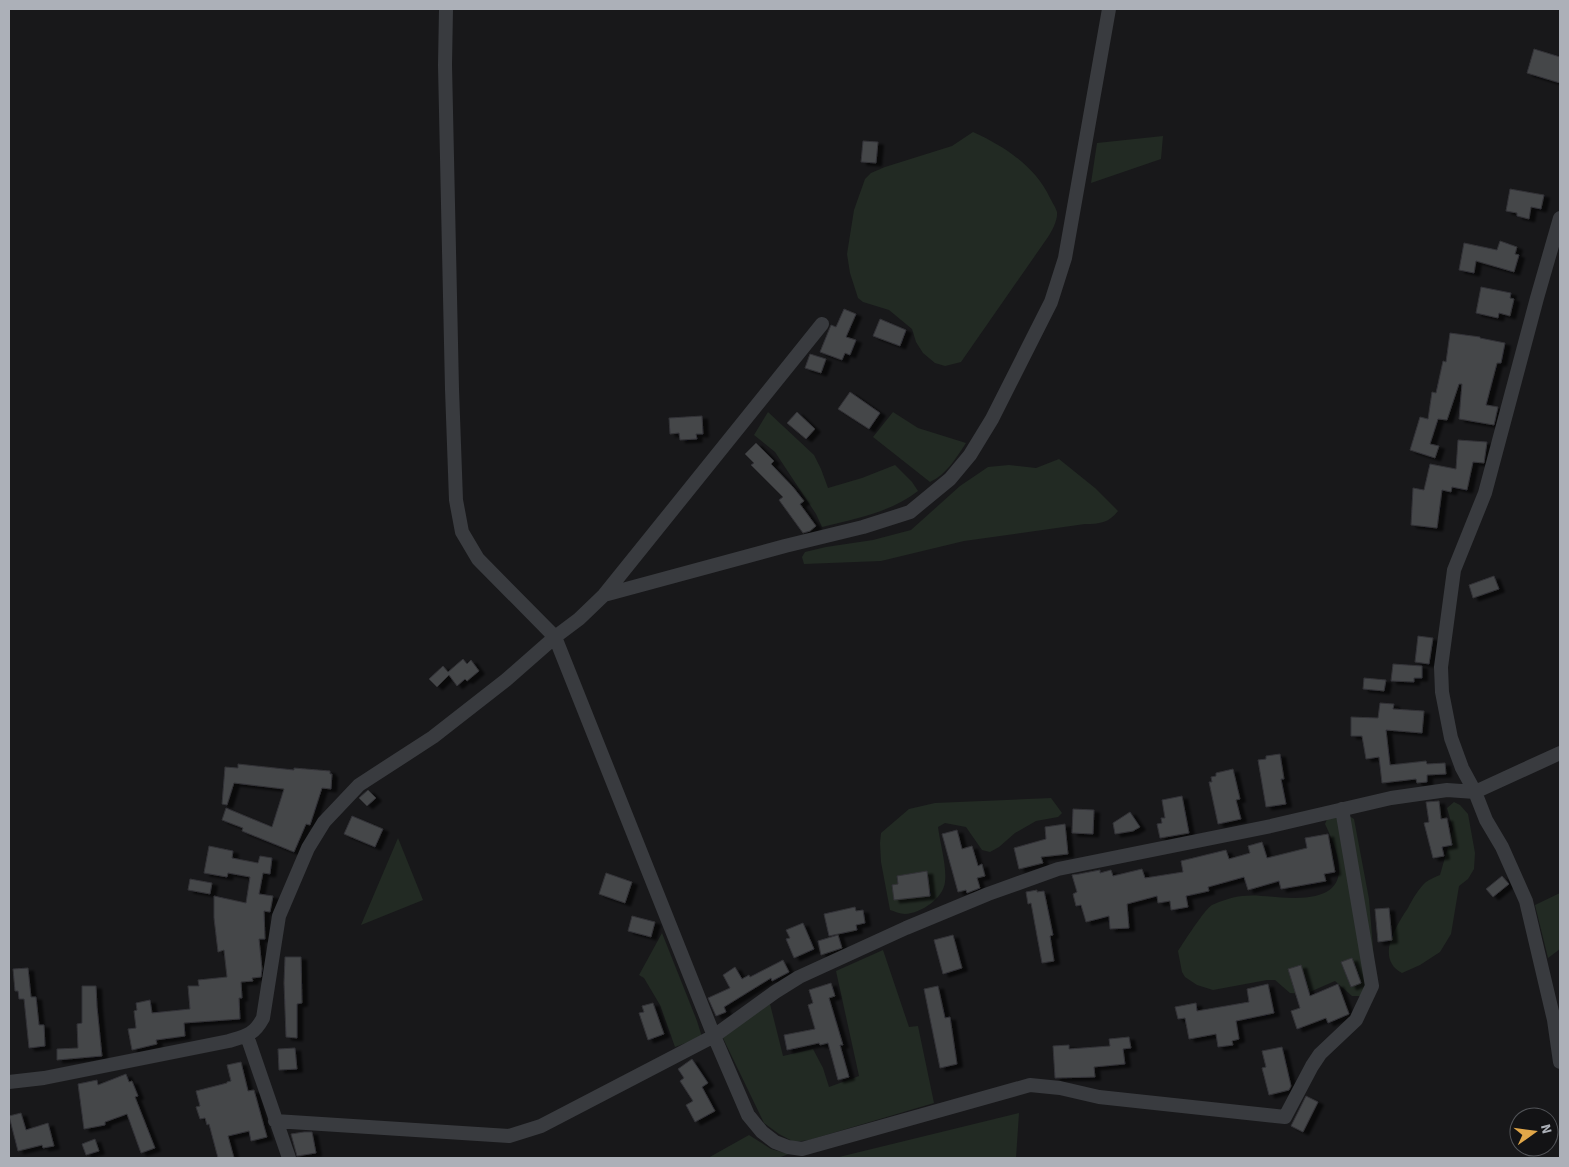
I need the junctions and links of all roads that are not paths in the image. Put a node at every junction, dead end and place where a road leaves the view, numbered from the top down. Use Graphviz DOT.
graph roads {
  1 [pos="446,9"];
  2 [pos="1109,9"];
  3 [pos="1560,218"];
  4 [pos="822,324"];
  5 [pos="604,596"];
  6 [pos="555,637"];
  7 [pos="1560,752"];
  8 [pos="1475,792"];
  9 [pos="1342,809"];
  10 [pos="247,1036"];
  11 [pos="714,1036"];
  12 [pos="1560,1062"];
  13 [pos="9,1082"];
  14 [pos="275,1121"];
  15 [pos="289,1158"];
  1 -- 6 [label="street"];
  2 -- 5 [label="street"];
  3 -- 8 [label="street"];
  4 -- 5 [label="street"];
  5 -- 6 [label="street"];
  6 -- 10 [label="street"];
  6 -- 11 [label="street"];
  7 -- 8 [label="street"];
  8 -- 9 [label="street"];
  8 -- 12 [label="street"];
  9 -- 11 [label="street"];
  9 -- 11 [label="street"];
  10 -- 13 [label="street"];
  10 -- 14 [label="street"];
  11 -- 14 [label="street"];
  14 -- 15 [label="street"];
}
